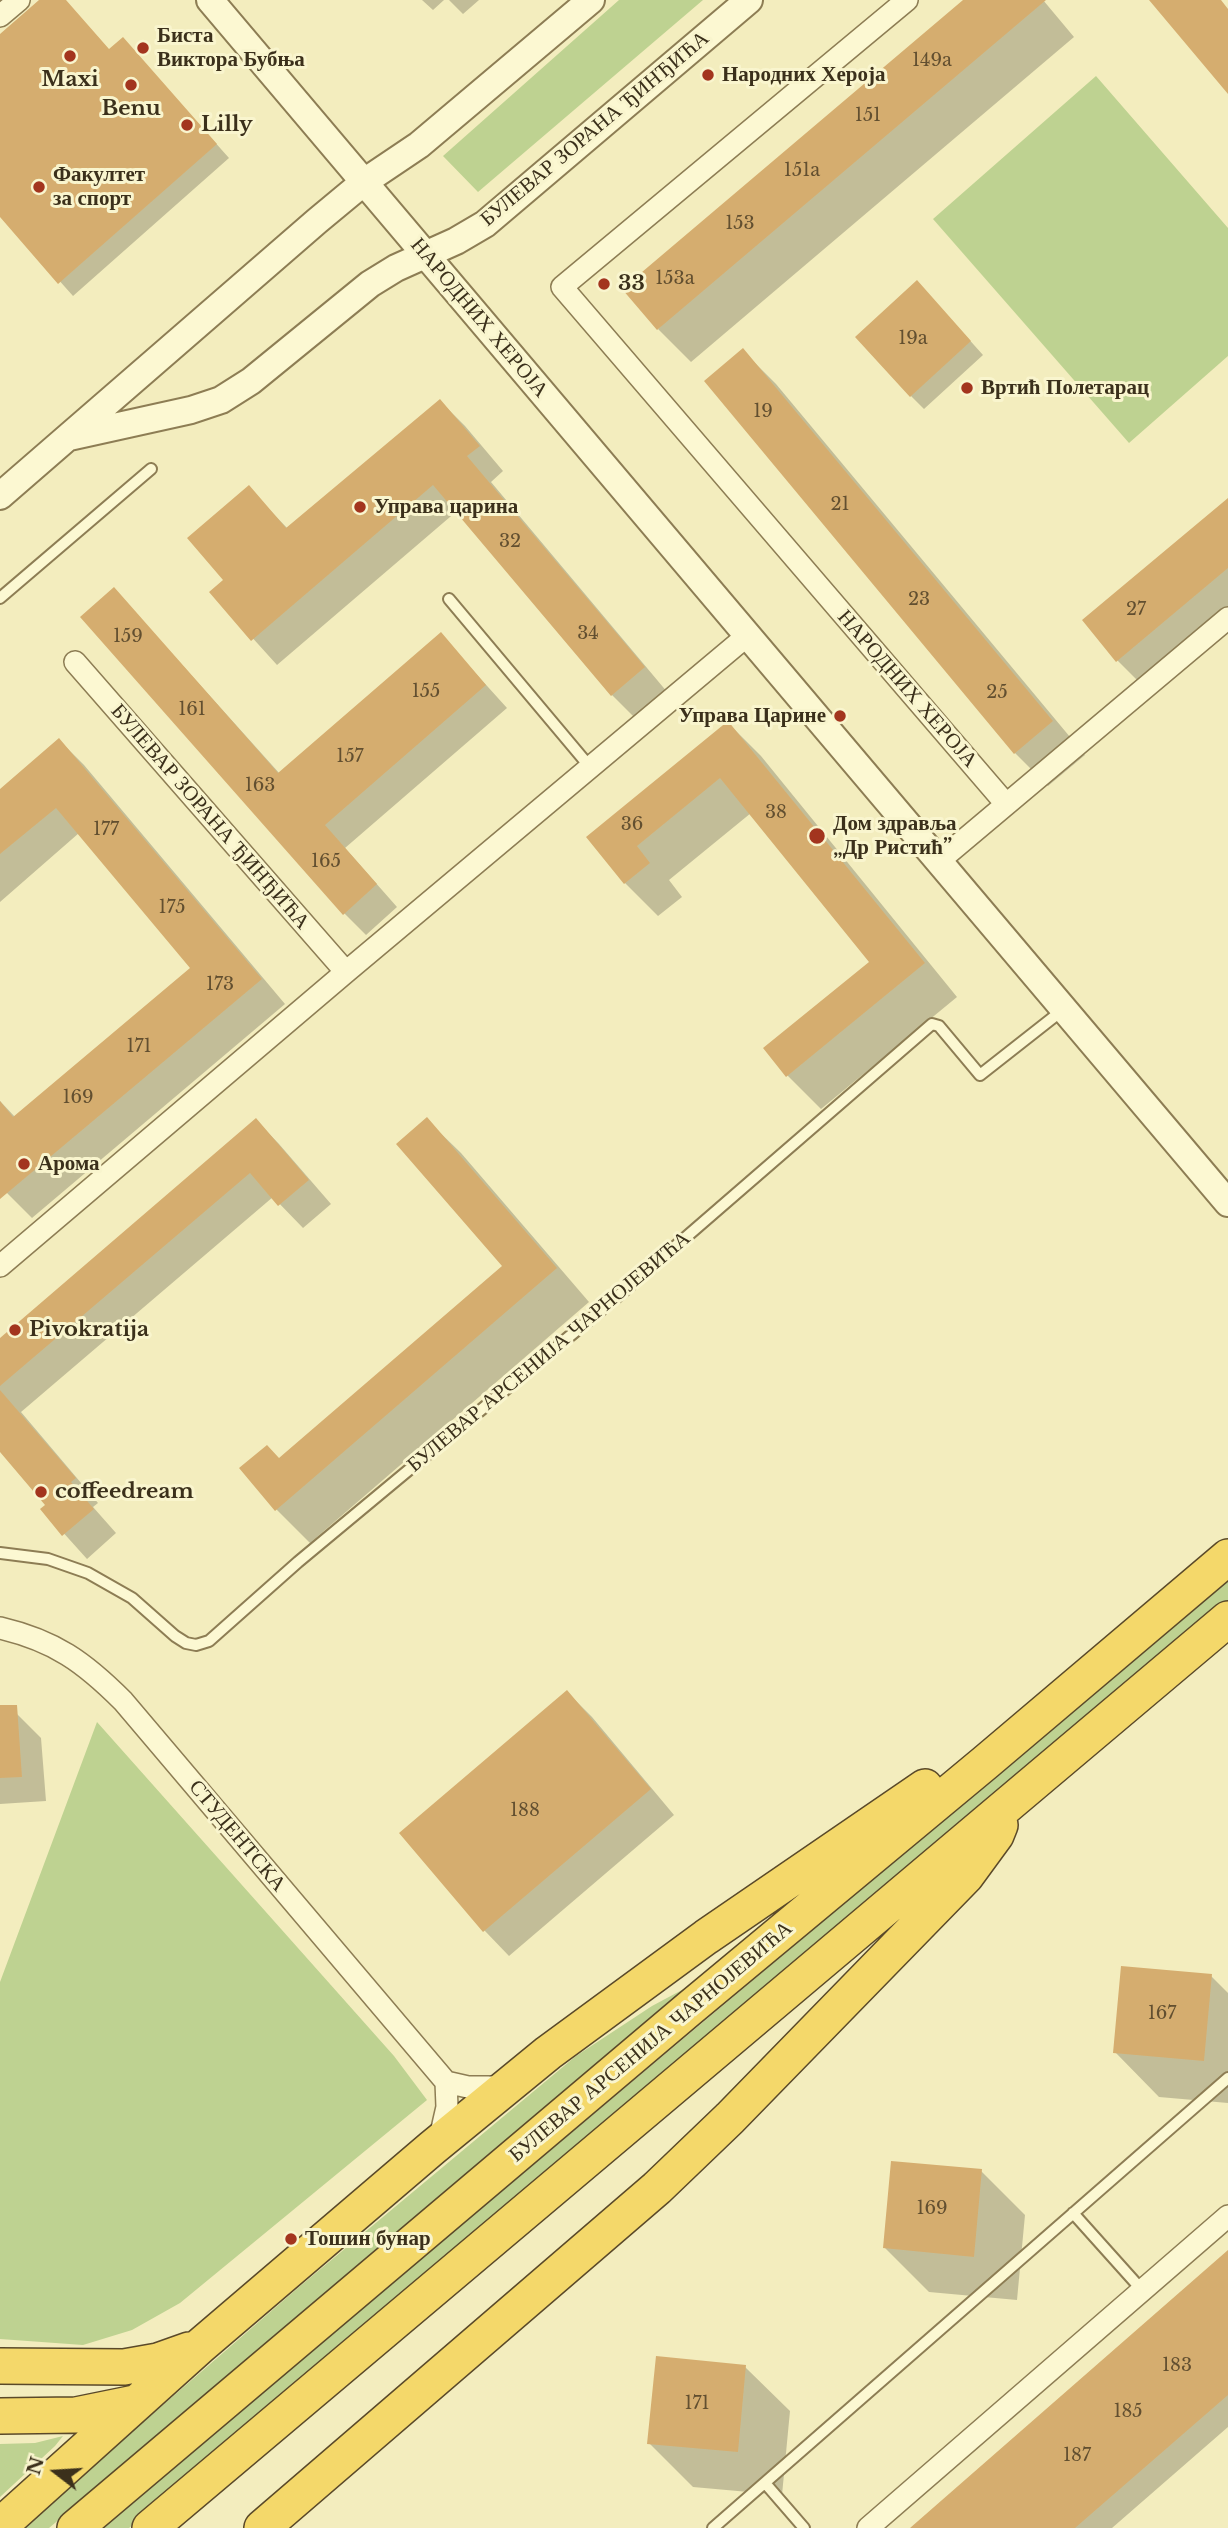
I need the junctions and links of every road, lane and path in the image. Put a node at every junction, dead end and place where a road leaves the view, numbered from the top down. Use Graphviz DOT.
graph roads {
  1 [pos="19,0"];
  2 [pos="210,0"];
  3 [pos="591,0"];
  4 [pos="749,0"];
  5 [pos="907,0"];
  6 [pos="0,16"];
  7 [pos="364,182"];
  8 [pos="426,255"];
  9 [pos="69,437"];
  10 [pos="150,469"];
  11 [pos="0,496"];
  12 [pos="0,598"];
  13 [pos="449,599"];
  14 [pos="1228,618"];
  15 [pos="748,635"];
  16 [pos="75,662"];
  17 [pos="590,767"];
  18 [pos="1006,804"];
  19 [pos="939,861"];
  20 [pos="346,972"];
  21 [pos="1064,1010"];
  22 [pos="1228,1203"];
  23 [pos="0,1266"];
  24 [pos="0,1553"];
  25 [pos="1228,1557"];
  26 [pos="1228,1619"];
  27 [pos="0,1628"];
  28 [pos="986,1762"];
  29 [pos="1009,1804"];
  30 [pos="1228,2078"];
  31 [pos="446,2082"];
  32 [pos="507,2087"];
  33 [pos="439,2144"];
  34 [pos="1073,2213"];
  35 [pos="1228,2216"];
  36 [pos="1142,2290"];
  37 [pos="199,2347"];
  38 [pos="0,2366"];
  39 [pos="135,2403"];
  40 [pos="0,2416"];
  41 [pos="321,2476"];
  42 [pos="765,2483"];
  43 [pos="0,2526"];
  44 [pos="75,2528"];
  45 [pos="150,2528"];
  46 [pos="262,2528"];
  47 [pos="288,2528"];
  48 [pos="713,2528"];
  49 [pos="804,2528"];
  50 [pos="868,2528"];
  1 -- 6 [label="street"];
  2 -- 7 [label="street, НАРОДНИХ ХЕРОЈА"];
  3 -- 7 [label="street, БУЛЕВАР ЗОРАНА ЂИНЂИЋА"];
  4 -- 8 [label="street, БУЛЕВАР ЗОРАНА ЂИНЂИЋА"];
  5 -- 18 [label="street, НАРОДНИХ ХЕРОЈА"];
  7 -- 8 [label="street, НАРОДНИХ ХЕРОЈА"];
  7 -- 9 [label="street, БУЛЕВАР ЗОРАНА ЂИНЂИЋА"];
  8 -- 9 [label="street, БУЛЕВАР ЗОРАНА ЂИНЂИЋА"];
  8 -- 15 [label="street, НАРОДНИХ ХЕРОЈА"];
  9 -- 11 [label="street, БУЛЕВАР ЗОРАНА ЂИНЂИЋА"];
  10 -- 12 [label="lane"];
  13 -- 17 [label="lane"];
  14 -- 18 [label="street"];
  15 -- 17 [label="street"];
  15 -- 19 [label="street, НАРОДНИХ ХЕРОЈА"];
  16 -- 20 [label="street, БУЛЕВАР ЗОРАНА ЂИНЂИЋА"];
  17 -- 20 [label="street"];
  18 -- 19 [label="street"];
  19 -- 21 [label="street, НАРОДНИХ ХЕРОЈА"];
  20 -- 23 [label="street"];
  21 -- 22 [label="street, НАРОДНИХ ХЕРОЈА"];
  21 -- 24 [label="lane, БУЛЕВАР АРСЕНИЈА ЧАРНОЈЕВИЋА"];
  25 -- 28 [label="highway, БУЛЕВАР АРСЕНИЈА ЧАРНОЈЕВИЋА"];
  26 -- 29 [label="highway"];
  27 -- 31 [label="street, СТУДЕНТСКА"];
  28 -- 32 [label="highway"];
  28 -- 44 [label="highway, БУЛЕВАР АРСЕНИЈА ЧАРНОЈЕВИЋА"];
  29 -- 41 [label="highway"];
  29 -- 45 [label="highway"];
  30 -- 34 [label="lane"];
  31 -- 32 [label="street"];
  31 -- 33 [label="street"];
  32 -- 33 [label="highway"];
  33 -- 37 [label="highway"];
  34 -- 36 [label="lane"];
  34 -- 42 [label="lane"];
  35 -- 36 [label="street"];
  36 -- 50 [label="street"];
  37 -- 38 [label="highway"];
  37 -- 39 [label="highway"];
  39 -- 40 [label="highway"];
  39 -- 43 [label="highway"];
  41 -- 46 [label="highway"];
  41 -- 47 [label="highway"];
  42 -- 48 [label="lane"];
  42 -- 49 [label="lane"];
}
